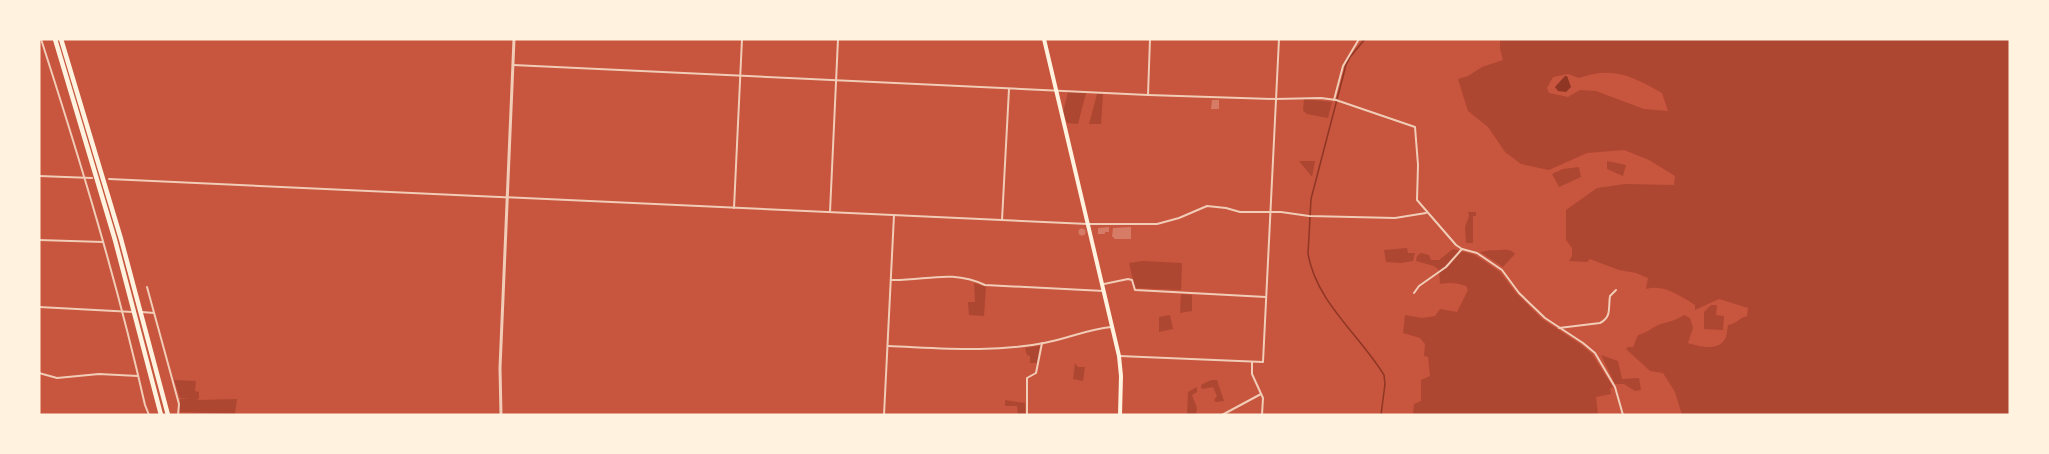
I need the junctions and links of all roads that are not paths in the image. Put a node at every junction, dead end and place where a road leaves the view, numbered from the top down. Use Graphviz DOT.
graph roads {
  1 [pos="41,39"];
  2 [pos="55,39"];
  3 [pos="61,39"];
  4 [pos="514,39"];
  5 [pos="742,39"];
  6 [pos="838,39"];
  7 [pos="1044,39"];
  8 [pos="1150,39"];
  9 [pos="1279,39"];
  10 [pos="1359,39"];
  11 [pos="513,65"];
  12 [pos="741,76"];
  13 [pos="836,80"];
  14 [pos="1009,89"];
  15 [pos="1056,90"];
  16 [pos="1148,95"];
  17 [pos="1275,99"];
  18 [pos="1336,100"];
  19 [pos="39,176"];
  20 [pos="85,178"];
  21 [pos="92,178"];
  22 [pos="109,179"];
  23 [pos="507,198"];
  24 [pos="734,208"];
  25 [pos="830,212"];
  26 [pos="1269,212"];
  27 [pos="1426,213"];
  28 [pos="894,215"];
  29 [pos="1002,220"];
  30 [pos="1088,224"];
  31 [pos="39,240"];
  32 [pos="103,242"];
  33 [pos="1462,249"];
  34 [pos="891,280"];
  35 [pos="1103,285"];
  36 [pos="147,287"];
  37 [pos="1616,290"];
  38 [pos="1104,291"];
  39 [pos="1414,293"];
  40 [pos="1266,297"];
  41 [pos="39,307"];
  42 [pos="122,311"];
  43 [pos="154,312"];
  44 [pos="1113,327"];
  45 [pos="1559,328"];
  46 [pos="1042,343"];
  47 [pos="888,346"];
  48 [pos="1119,356"];
  49 [pos="1252,362"];
  50 [pos="39,373"];
  51 [pos="138,376"];
  52 [pos="1260,394"];
  53 [pos="150,415"];
  54 [pos="161,415"];
  55 [pos="168,415"];
  56 [pos="178,415"];
  57 [pos="501,415"];
  58 [pos="884,415"];
  59 [pos="1027,415"];
  60 [pos="1120,415"];
  61 [pos="1222,415"];
  62 [pos="1262,415"];
  63 [pos="1623,415"];
  1 -- 20 [label="street"];
  2 -- 54 [label="highway"];
  3 -- 55 [label="highway"];
  4 -- 11 [label="street"];
  5 -- 12 [label="street"];
  6 -- 13 [label="street"];
  7 -- 15 [label="main road"];
  8 -- 16 [label="street"];
  9 -- 17 [label="street"];
  10 -- 18 [label="street"];
  11 -- 12 [label="street"];
  11 -- 23 [label="street"];
  12 -- 13 [label="street"];
  12 -- 24 [label="street"];
  13 -- 14 [label="street"];
  13 -- 25 [label="street"];
  14 -- 15 [label="street"];
  14 -- 29 [label="street"];
  15 -- 16 [label="street"];
  15 -- 30 [label="main road"];
  16 -- 17 [label="street"];
  17 -- 18 [label="street"];
  17 -- 26 [label="street"];
  18 -- 27 [label="street"];
  19 -- 20 [label="street"];
  20 -- 21 [label="street"];
  20 -- 32 [label="street"];
  22 -- 23 [label="street"];
  23 -- 24 [label="street"];
  23 -- 57 [label="street"];
  24 -- 25 [label="street"];
  25 -- 28 [label="street"];
  26 -- 27 [label="street"];
  26 -- 30 [label="street"];
  26 -- 40 [label="street"];
  27 -- 33 [label="street"];
  28 -- 29 [label="street"];
  28 -- 34 [label="street"];
  29 -- 30 [label="street"];
  30 -- 35 [label="main road"];
  31 -- 32 [label="street"];
  32 -- 42 [label="street"];
  33 -- 39 [label="street"];
  33 -- 45 [label="street"];
  34 -- 38 [label="street"];
  34 -- 47 [label="street"];
  35 -- 38 [label="main road"];
  35 -- 40 [label="street"];
  36 -- 43 [label="street"];
  37 -- 45 [label="street"];
  38 -- 44 [label="main road"];
  40 -- 49 [label="street"];
  41 -- 42 [label="street"];
  42 -- 43 [label="street"];
  42 -- 51 [label="street"];
  43 -- 56 [label="street"];
  44 -- 46 [label="street"];
  44 -- 48 [label="main road"];
  45 -- 63 [label="street"];
  46 -- 47 [label="street"];
  46 -- 59 [label="street"];
  47 -- 58 [label="street"];
  48 -- 49 [label="street"];
  48 -- 60 [label="main road"];
  49 -- 52 [label="street"];
  50 -- 51 [label="street"];
  51 -- 53 [label="street"];
  52 -- 61 [label="street"];
  52 -- 62 [label="street"];
}
